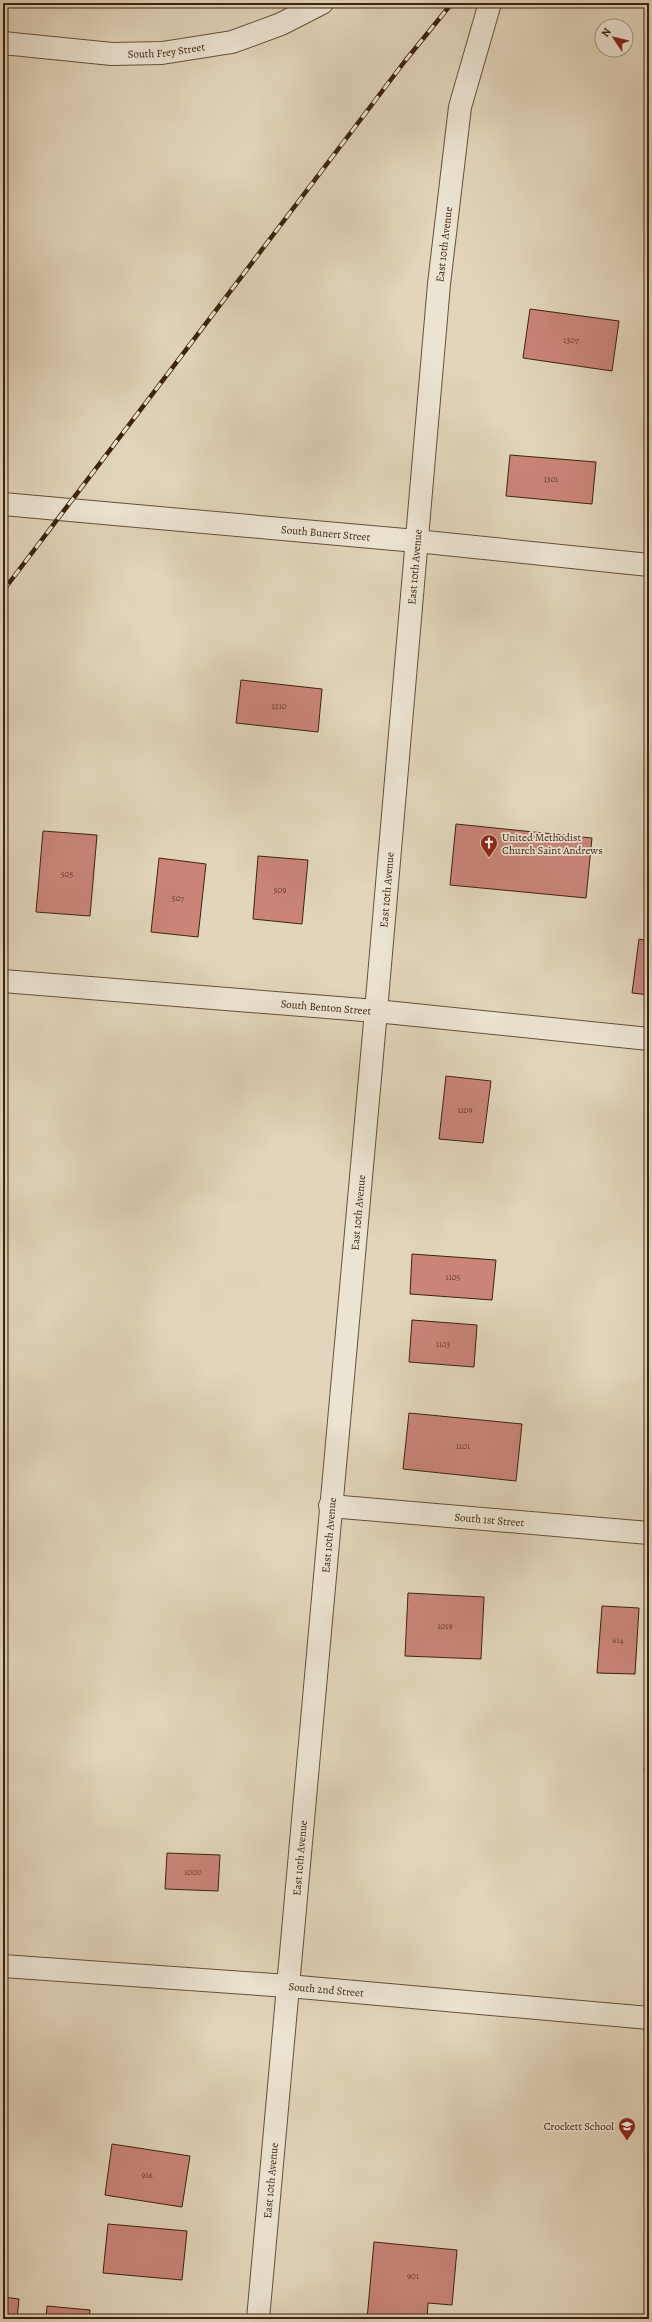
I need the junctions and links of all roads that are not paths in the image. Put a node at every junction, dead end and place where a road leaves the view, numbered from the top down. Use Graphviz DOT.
graph roads {
  1 [pos="322,3"];
  2 [pos="490,3"];
  3 [pos="3,43"];
  4 [pos="3,504"];
  5 [pos="416,542"];
  6 [pos="649,565"];
  7 [pos="3,981"];
  8 [pos="376,1011"];
  9 [pos="649,1039"];
  10 [pos="330,1506"];
  11 [pos="649,1533"];
  12 [pos="3,1966"];
  13 [pos="288,1986"];
  14 [pos="649,2018"];
  15 [pos="258,2319"];
  1 -- 3 [label="street, South Frey Street"];
  2 -- 5 [label="street, East 10th Avenue"];
  4 -- 5 [label="street, South Bunert Street"];
  5 -- 6 [label="street, South Bunert Street"];
  5 -- 8 [label="street, East 10th Avenue"];
  7 -- 8 [label="street, South Benton Street"];
  8 -- 9 [label="street, South Benton Street"];
  8 -- 10 [label="street, East 10th Avenue"];
  10 -- 11 [label="street, South 1st Street"];
  10 -- 13 [label="street, East 10th Avenue"];
  12 -- 13 [label="street, South 2nd Street"];
  13 -- 14 [label="street, South 2nd Street"];
  13 -- 15 [label="street, East 10th Avenue"];
}
